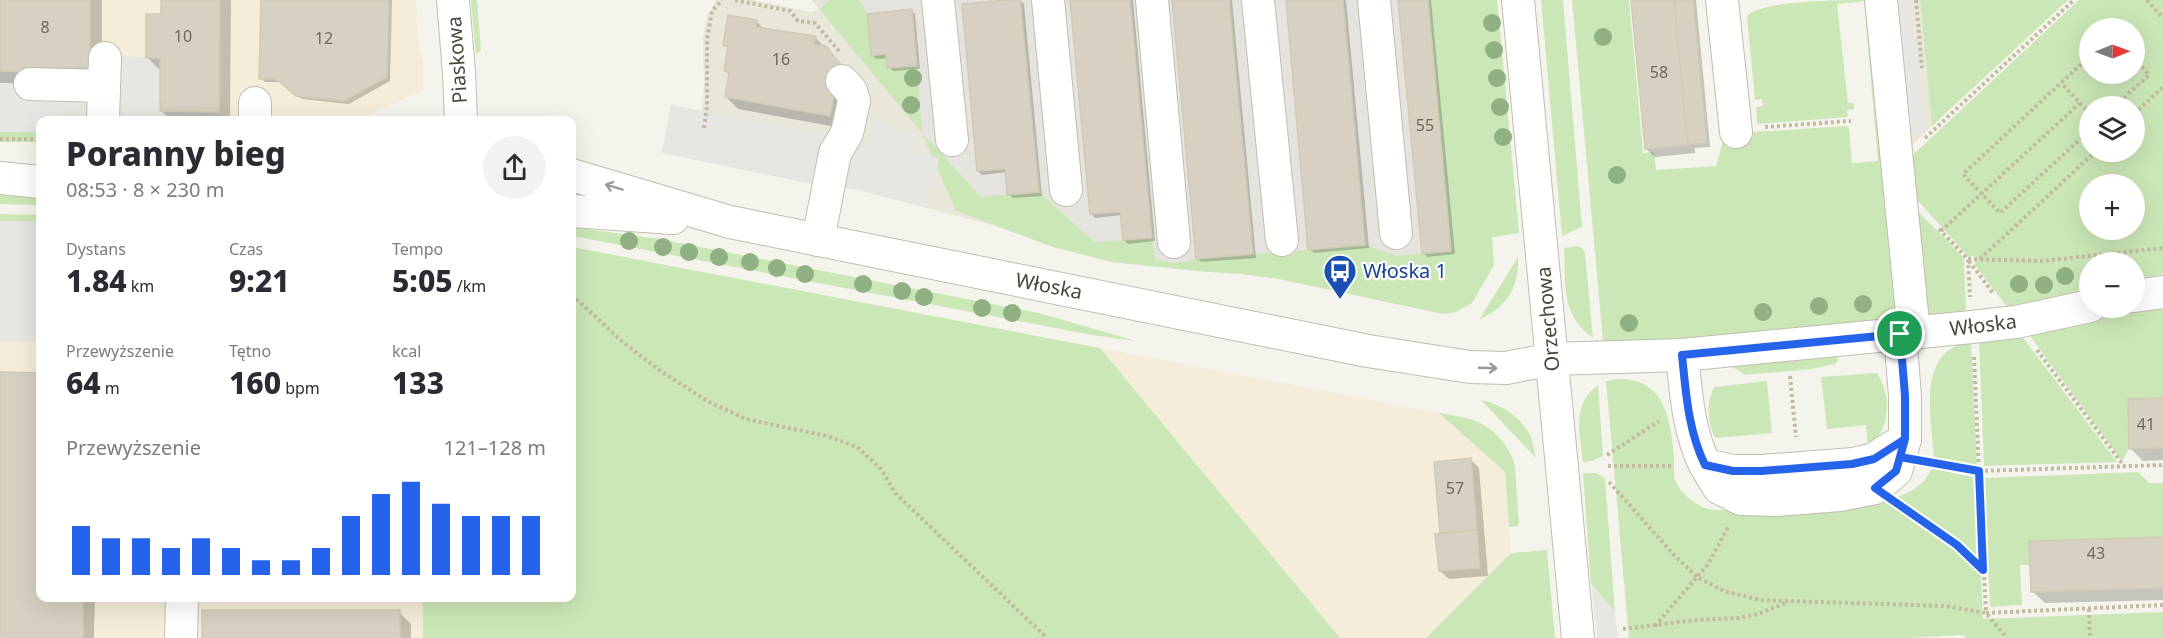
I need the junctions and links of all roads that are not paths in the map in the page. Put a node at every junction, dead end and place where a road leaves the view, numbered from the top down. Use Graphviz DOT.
graph roads {
  1 [pos="453,0"];
  2 [pos="938,0"];
  3 [pos="1048,0"];
  4 [pos="1152,0"];
  5 [pos="1258,0"];
  6 [pos="1374,0"];
  7 [pos="1518,0"];
  8 [pos="1722,0"];
  9 [pos="1881,0"];
  10 [pos="842,81"];
  11 [pos="30,84"];
  12 [pos="103,116"];
  13 [pos="461,116"];
  14 [pos="1735,130"];
  15 [pos="952,140"];
  16 [pos="36,168"];
  17 [pos="0,171"];
  18 [pos="576,176"];
  19 [pos="0,178"];
  20 [pos="36,182"];
  21 [pos="1066,190"];
  22 [pos="576,211"];
  23 [pos="730,222"];
  24 [pos="1396,233"];
  25 [pos="818,240"];
  26 [pos="1282,240"];
  27 [pos="1174,242"];
  28 [pos="2163,292"];
  29 [pos="2145,294"];
  30 [pos="2079,308"];
  31 [pos="1907,333"];
  32 [pos="1682,355"];
  33 [pos="1552,359"];
  34 [pos="1902,448"];
  35 [pos="1705,465"];
  36 [pos="182,602"];
  37 [pos="181,638"];
  38 [pos="1578,638"];
  1 -- 13 [label="street, Piaskowa"];
  2 -- 15 [label="street"];
  3 -- 21 [label="street"];
  4 -- 27 [label="street"];
  5 -- 26 [label="street"];
  6 -- 24 [label="street"];
  7 -- 33 [label="street, Orzechowa"];
  8 -- 14 [label="street"];
  9 -- 31 [label="street"];
  10 -- 25 [label="street"];
  11 -- 12 [label="street"];
  16 -- 17 [label="street"];
  23 -- 18 [label="street, Włoska, one-way"];
  19 -- 20 [label="street"];
  22 -- 23 [label="street, Włoska"];
  23 -- 25 [label="street, Włoska"];
  25 -- 33 [label="street, Włoska"];
  28 -- 29 [label="street"];
  30 -- 31 [label="street, Włoska"];
  31 -- 32 [label="street, Włoska"];
  31 -- 34 [label="street"];
  32 -- 33 [label="street, Włoska"];
  32 -- 35 [label="street"];
  33 -- 38 [label="street, Orzechowa"];
  34 -- 35 [label="street"];
  34 -- 35 [label="street"];
  36 -- 37 [label="street"];
}
